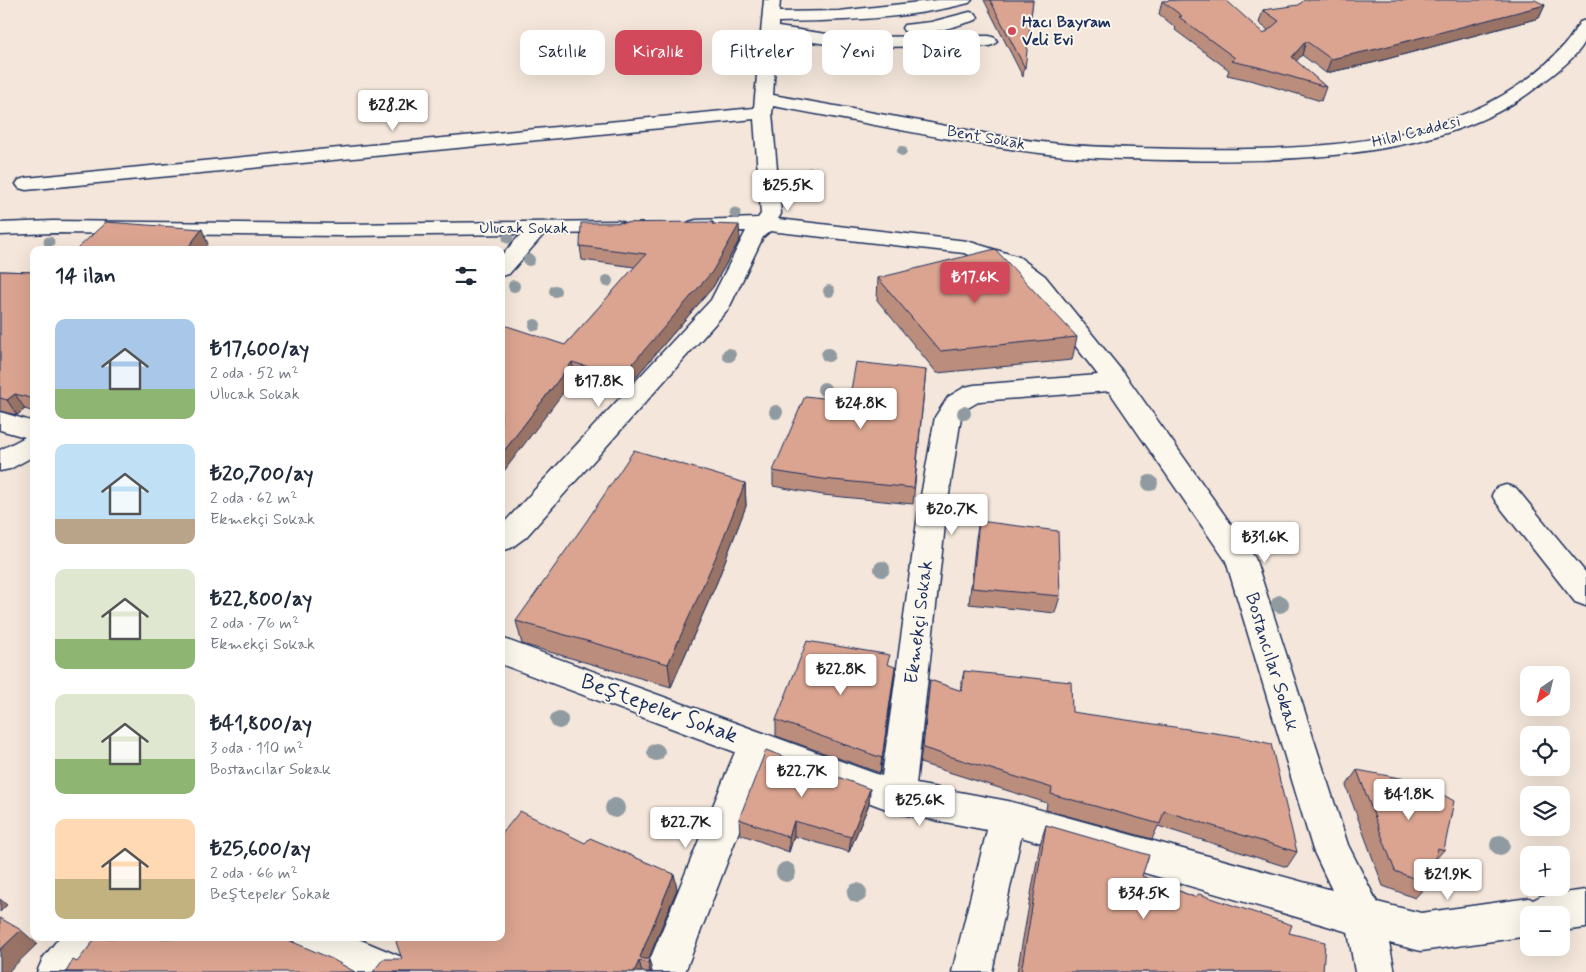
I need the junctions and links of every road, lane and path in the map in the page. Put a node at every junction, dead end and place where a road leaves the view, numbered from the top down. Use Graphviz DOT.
graph roads {
  1 [pos="772,0"];
  2 [pos="964,0"];
  3 [pos="970,17"];
  4 [pos="770,24"];
  5 [pos="1586,25"];
  6 [pos="990,41"];
  7 [pos="763,106"];
  8 [pos="1210,156"];
  9 [pos="26,184"];
  10 [pos="764,224"];
  11 [pos="676,226"];
  12 [pos="637,227"];
  13 [pos="538,228"];
  14 [pos="0,229"];
  15 [pos="342,230"];
  16 [pos="328,246"];
  17 [pos="505,265"];
  18 [pos="1117,382"];
  19 [pos="0,420"];
  20 [pos="30,430"];
  21 [pos="30,446"];
  22 [pos="0,462"];
  23 [pos="1506,495"];
  24 [pos="505,537"];
  25 [pos="1586,594"];
  26 [pos="505,652"];
  27 [pos="754,744"];
  28 [pos="897,797"];
  29 [pos="1008,818"];
  30 [pos="1586,909"];
  31 [pos="1570,911"];
  32 [pos="1365,918"];
  33 [pos="1520,918"];
  34 [pos="81,941"];
  35 [pos="319,941"];
  36 [pos="57,972"];
  37 [pos="390,972"];
  38 [pos="665,972"];
  39 [pos="972,972"];
  40 [pos="1375,972"];
  1 -- 4 [label="street"];
  2 -- 4 [label="street"];
  3 -- 4 [label="street"];
  4 -- 6 [label="street"];
  4 -- 7 [label="street"];
  5 -- 8 [label="street, Hilal Caddesi"];
  7 -- 8 [label="street, Bent Sokak"];
  7 -- 9 [label="street, Bent Sokak"];
  7 -- 10 [label="street"];
  10 -- 11 [label="street"];
  10 -- 18 [label="street, Bostancılar Sokak"];
  10 -- 24 [label="street"];
  12 -- 13 [label="street, Ulucak Sokak"];
  13 -- 15 [label="street, Ulucak Sokak"];
  13 -- 17 [label="street"];
  14 -- 15 [label="street, Ulucak Sokak"];
  15 -- 16 [label="street"];
  18 -- 28 [label="street, Ekmekçi Sokak"];
  18 -- 32 [label="street, Bostancılar Sokak"];
  19 -- 20 [label="street"];
  21 -- 22 [label="street"];
  23 -- 25 [label="street"];
  26 -- 27 [label="street, Beştepeler Sokak"];
  27 -- 28 [label="street, Beştepeler Sokak"];
  27 -- 38 [label="street"];
  28 -- 29 [label="street, Beştepeler Sokak"];
  29 -- 32 [label="street, Beştepeler Sokak"];
  29 -- 39 [label="street"];
  30 -- 31 [label="street"];
  32 -- 33 [label="street, Beştepeler Sokak"];
  32 -- 40 [label="street, Bostancılar Sokak"];
  34 -- 36 [label="street"];
  35 -- 37 [label="street"];
}
